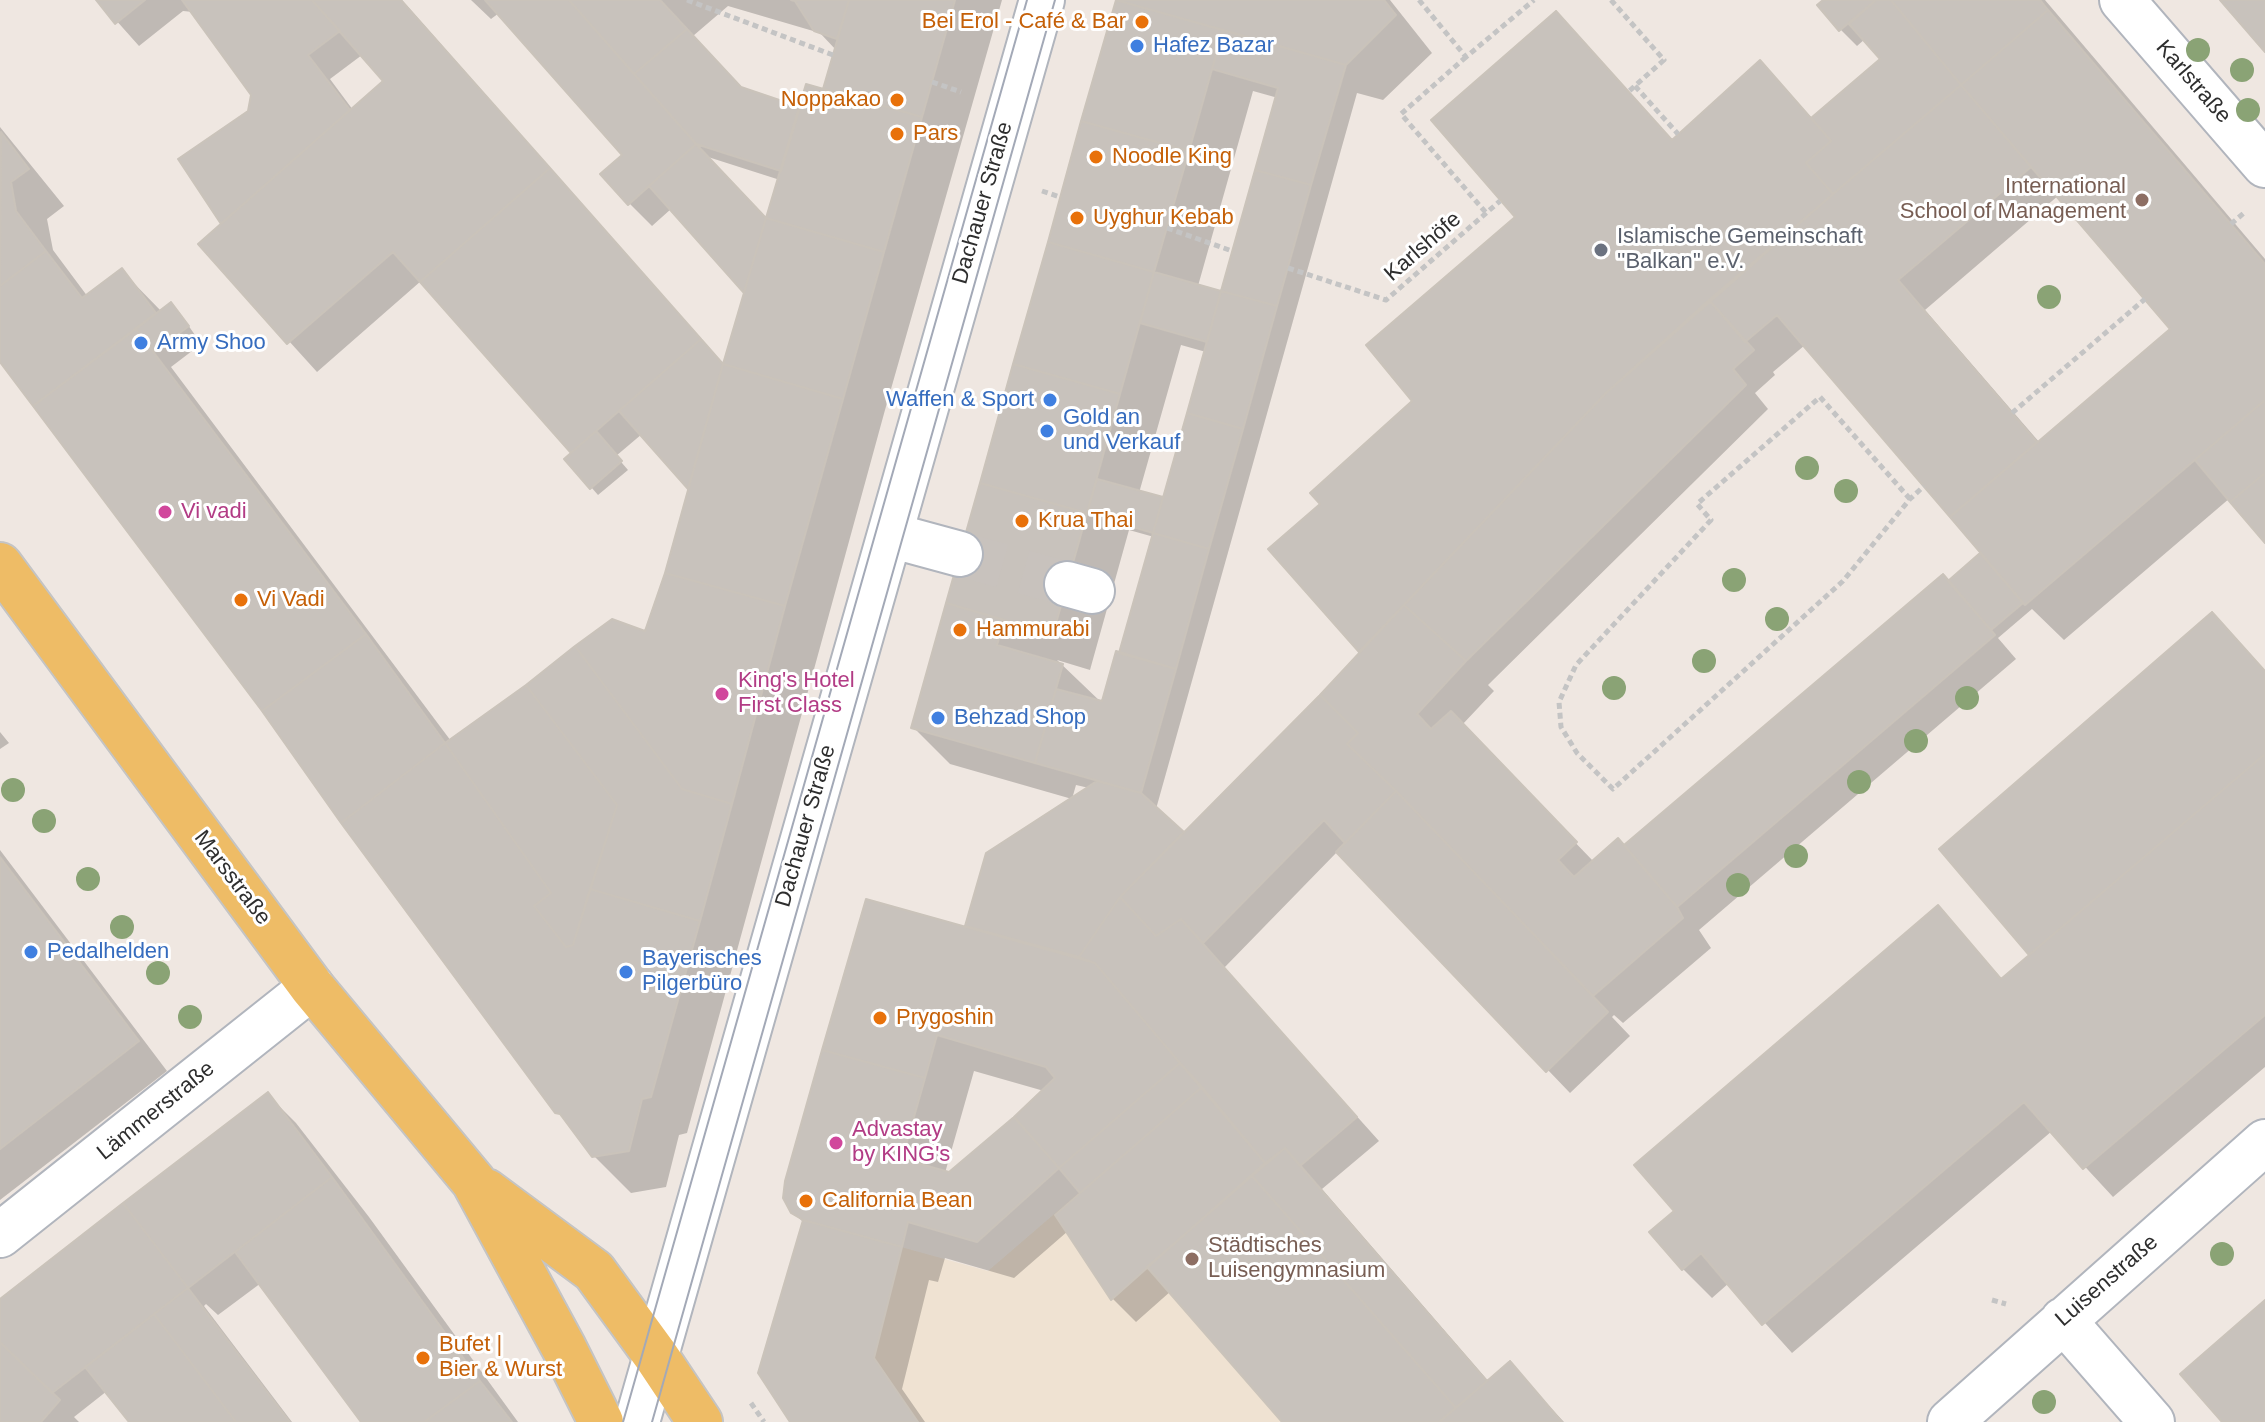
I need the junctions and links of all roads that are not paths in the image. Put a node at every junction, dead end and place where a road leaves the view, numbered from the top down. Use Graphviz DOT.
graph roads {
  1 [pos="1042,0"];
  2 [pos="2122,0"];
  3 [pos="2265,165"];
  4 [pos="890,535"];
  5 [pos="960,554"];
  6 [pos="0,565"];
  7 [pos="312,987"];
  8 [pos="2265,1142"];
  9 [pos="474,1182"];
  10 [pos="0,1235"];
  11 [pos="2063,1320"];
  12 [pos="656,1356"];
  13 [pos="601,1422"];
  14 [pos="637,1422"];
  15 [pos="700,1422"];
  16 [pos="1950,1422"];
  17 [pos="2152,1422"];
  1 -- 4 [label="street, Dachauer Straße"];
  2 -- 3 [label="street, Karlstraße"];
  4 -- 5 [label="street"];
  4 -- 12 [label="street, Dachauer Straße"];
  6 -- 7 [label="main road, Marsstraße"];
  7 -- 9 [label="main road, Marsstraße"];
  7 -- 10 [label="street, Lämmerstraße"];
  8 -- 11 [label="street, Luisenstraße"];
  9 -- 12 [label="main road, Marsstraße"];
  9 -- 13 [label="main road, Marsstraße"];
  11 -- 16 [label="street, Luisenstraße"];
  11 -- 17 [label="street"];
  12 -- 14 [label="street, Dachauer Straße"];
  12 -- 15 [label="main road, Marsstraße"];
}
